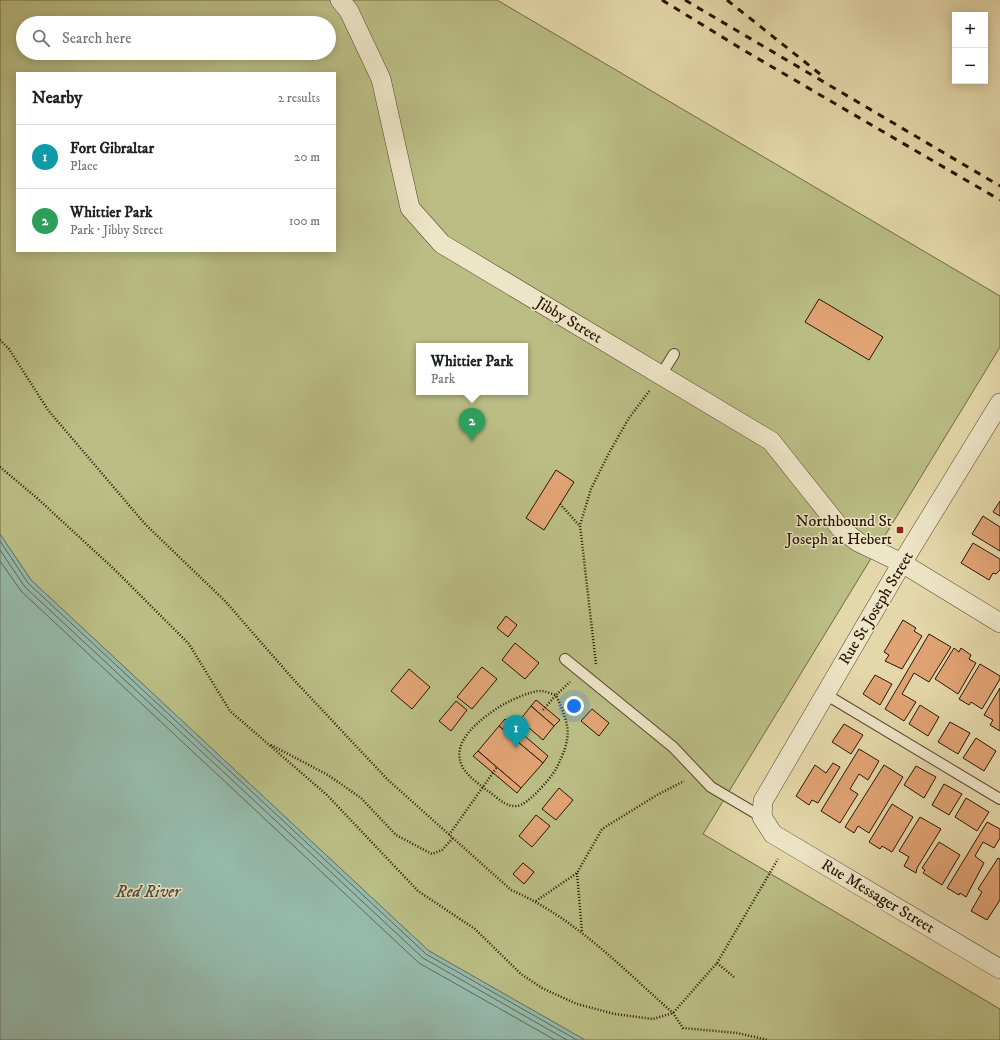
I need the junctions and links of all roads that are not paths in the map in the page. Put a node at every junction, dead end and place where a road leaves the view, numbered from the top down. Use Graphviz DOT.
graph roads {
  1 [pos="340,0"];
  2 [pos="674,354"];
  3 [pos="661,375"];
  4 [pos="1000,404"];
  5 [pos="902,563"];
  6 [pos="1000,623"];
  7 [pos="565,659"];
  8 [pos="825,694"];
  9 [pos="1000,799"];
  10 [pos="762,817"];
  11 [pos="1000,969"];
  1 -- 3 [label="street, Jibby Street"];
  2 -- 3 [label="lane"];
  3 -- 5 [label="street, Jibby Street"];
  4 -- 5 [label="street, Rue St Joseph Street"];
  5 -- 6 [label="street, Jibby Street"];
  5 -- 8 [label="street, Rue St Joseph Street"];
  7 -- 10 [label="lane"];
  8 -- 9 [label="lane"];
  8 -- 10 [label="street, Rue St Joseph Street"];
  10 -- 11 [label="street, Rue Messager Street"];
}
